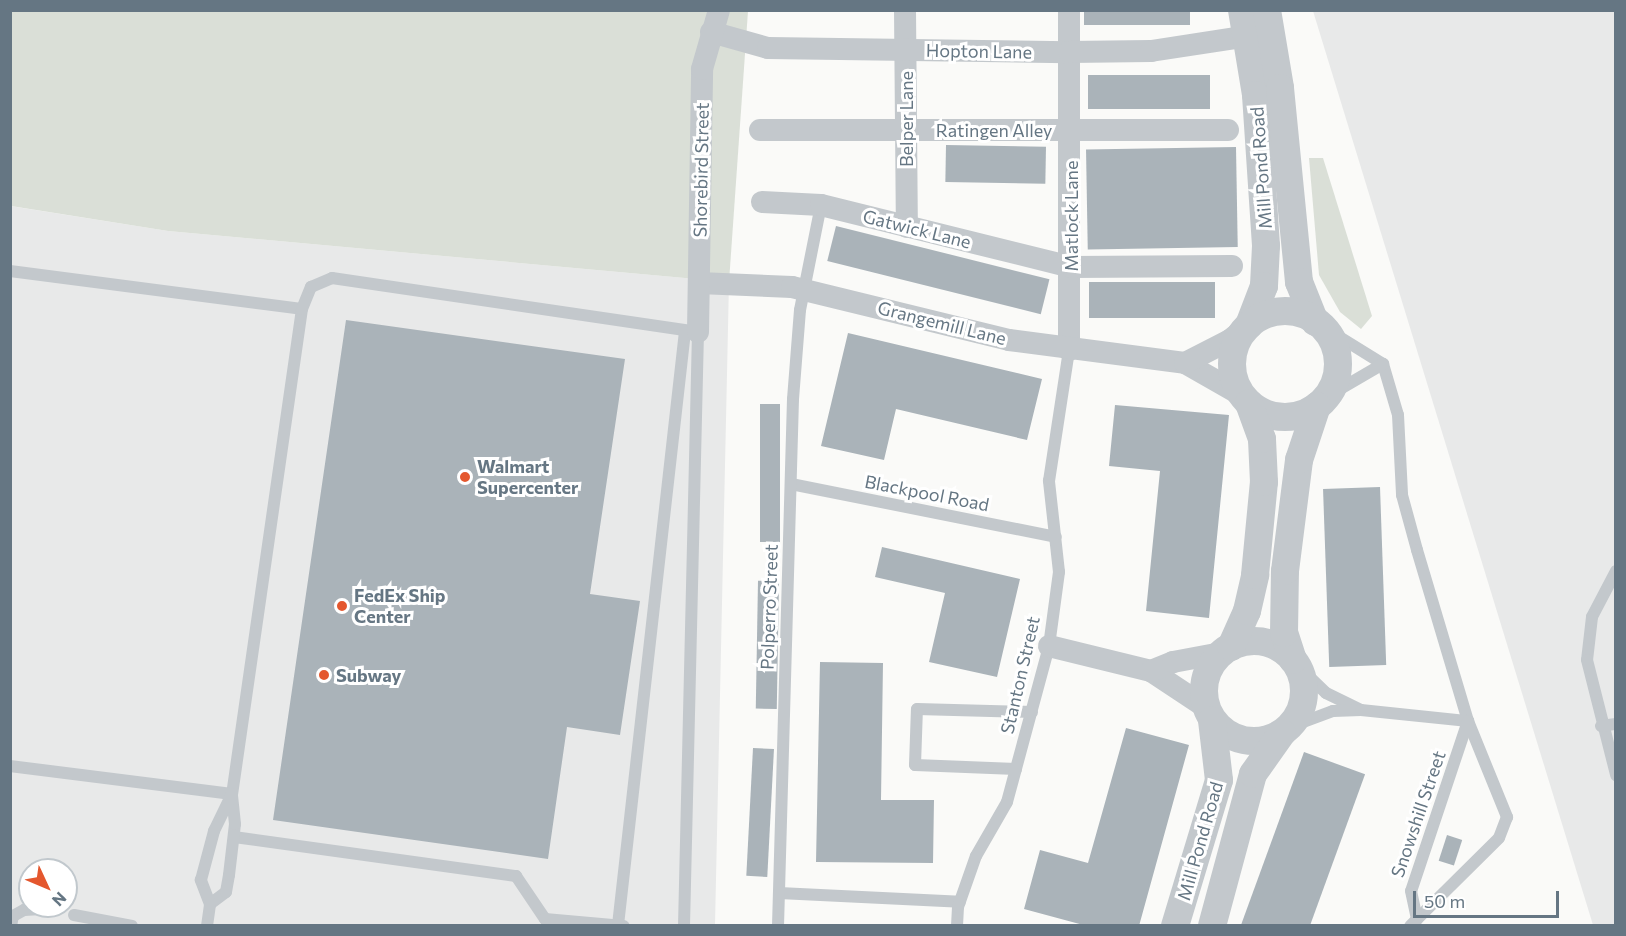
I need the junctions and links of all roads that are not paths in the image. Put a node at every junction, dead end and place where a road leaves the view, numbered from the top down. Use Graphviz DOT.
graph roads {
  1 [pos="719,10"];
  2 [pos="905,10"];
  3 [pos="1069,10"];
  4 [pos="1267,10"];
  5 [pos="1245,23"];
  6 [pos="711,32"];
  7 [pos="906,50"];
  8 [pos="1069,52"];
  9 [pos="760,130"];
  10 [pos="1070,130"];
  11 [pos="1228,130"];
  12 [pos="906,131"];
  13 [pos="762,202"];
  14 [pos="821,205"];
  15 [pos="908,227"];
  16 [pos="1232,266"];
  17 [pos="1071,267"];
  18 [pos="10,271"];
  19 [pos="699,283"];
  20 [pos="804,290"];
  21 [pos="302,309"];
  22 [pos="1249,325"];
  23 [pos="1320,325"];
  24 [pos="691,332"];
  25 [pos="1069,350"];
  26 [pos="1185,363"];
  27 [pos="1383,364"];
  28 [pos="1246,399"];
  29 [pos="1322,401"];
  30 [pos="791,484"];
  31 [pos="1056,537"];
  32 [pos="1616,571"];
  33 [pos="1049,646"];
  34 [pos="1226,650"];
  35 [pos="1294,661"];
  36 [pos="1151,671"];
  37 [pos="1360,710"];
  38 [pos="1032,712"];
  39 [pos="1209,714"];
  40 [pos="1468,721"];
  41 [pos="1616,724"];
  42 [pos="1601,726"];
  43 [pos="1286,730"];
  44 [pos="10,766"];
  45 [pos="1016,769"];
  46 [pos="1616,776"];
  47 [pos="232,794"];
  48 [pos="234,837"];
  49 [pos="779,893"];
  50 [pos="960,902"];
  51 [pos="210,904"];
  52 [pos="18,913"];
  53 [pos="78,916"];
  54 [pos="1413,922"];
  55 [pos="621,925"];
  56 [pos="11,926"];
  57 [pos="132,926"];
  58 [pos="207,926"];
  59 [pos="684,926"];
  60 [pos="778,926"];
  61 [pos="957,926"];
  62 [pos="1175,926"];
  63 [pos="1212,926"];
  1 -- 6 [label="street, Shorebird Street"];
  2 -- 7 [label="street, Belper Lane"];
  3 -- 8 [label="street, Matlock Lane"];
  4 -- 23 [label="street, Mill Pond Road"];
  5 -- 8 [label="street, Hopton Lane"];
  5 -- 22 [label="street, Mill Pond Road"];
  6 -- 7 [label="street, Hopton Lane"];
  6 -- 19 [label="street, Shorebird Street"];
  7 -- 8 [label="street, Hopton Lane"];
  7 -- 12 [label="street, Belper Lane"];
  8 -- 10 [label="street, Matlock Lane"];
  9 -- 12 [label="street, Ratingen Alley"];
  10 -- 11 [label="street, Ratingen Alley"];
  10 -- 12 [label="street, Ratingen Alley"];
  10 -- 17 [label="street, Matlock Lane"];
  12 -- 15 [label="street, Belper Lane"];
  13 -- 14 [label="street, Gatwick Lane"];
  14 -- 15 [label="street, Gatwick Lane"];
  14 -- 20 [label="lane, Polperro Street"];
  15 -- 17 [label="street, Gatwick Lane"];
  16 -- 17 [label="street, Gatwick Lane"];
  17 -- 25 [label="street, Matlock Lane"];
  18 -- 21 [label="lane"];
  19 -- 20 [label="street, Grangemill Lane"];
  19 -- 24 [label="street, Shorebird Street"];
  20 -- 25 [label="street, Grangemill Lane"];
  20 -- 30 [label="lane, Polperro Street"];
  21 -- 24 [label="lane"];
  21 -- 47 [label="lane"];
  22 -- 23 [label="street"];
  22 -- 26 [label="street"];
  22 -- 28 [label="street, Mill Pond Road"];
  23 -- 27 [label="lane"];
  23 -- 29 [label="street, Mill Pond Road"];
  24 -- 55 [label="lane"];
  24 -- 59 [label="lane"];
  25 -- 26 [label="street, Grangemill Lane"];
  25 -- 31 [label="lane, Stanton Street"];
  26 -- 28 [label="street"];
  27 -- 29 [label="lane"];
  27 -- 40 [label="lane"];
  28 -- 29 [label="street"];
  28 -- 34 [label="street, Mill Pond Road"];
  29 -- 35 [label="street, Mill Pond Road"];
  30 -- 31 [label="lane, Blackpool Road"];
  30 -- 49 [label="lane, Polperro Street"];
  31 -- 33 [label="lane, Stanton Street"];
  32 -- 42 [label="lane"];
  33 -- 36 [label="street"];
  33 -- 38 [label="lane, Stanton Street"];
  34 -- 35 [label="street"];
  34 -- 36 [label="street"];
  34 -- 39 [label="street, Mill Pond Road"];
  35 -- 37 [label="lane"];
  35 -- 43 [label="street, Mill Pond Road"];
  36 -- 39 [label="street"];
  37 -- 40 [label="lane"];
  37 -- 43 [label="lane"];
  38 -- 45 [label="lane, Stanton Street"];
  38 -- 45 [label="lane"];
  39 -- 43 [label="street"];
  39 -- 62 [label="street, Mill Pond Road"];
  40 -- 54 [label="lane, Snowshill Street"];
  40 -- 54 [label="lane"];
  41 -- 42 [label="lane"];
  42 -- 46 [label="lane"];
  43 -- 63 [label="street, Mill Pond Road"];
  44 -- 47 [label="lane"];
  45 -- 50 [label="lane, Stanton Street"];
  47 -- 48 [label="lane"];
  47 -- 51 [label="lane"];
  48 -- 51 [label="lane"];
  48 -- 55 [label="lane"];
  49 -- 50 [label="lane"];
  49 -- 60 [label="lane, Polperro Street"];
  50 -- 61 [label="lane, Stanton Street"];
  51 -- 58 [label="lane"];
  52 -- 56 [label="lane"];
  53 -- 57 [label="lane"];
}
